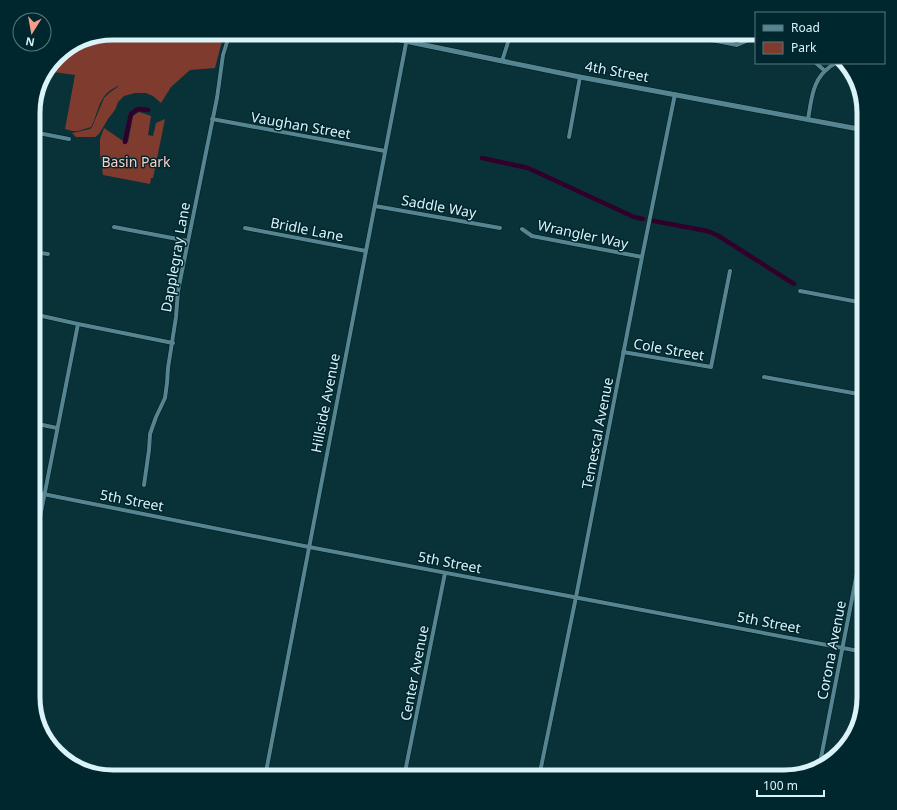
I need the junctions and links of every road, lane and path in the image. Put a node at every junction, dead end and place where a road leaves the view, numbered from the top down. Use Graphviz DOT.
graph roads {
  1 [pos="228,40"];
  2 [pos="398,40"];
  3 [pos="509,40"];
  4 [pos="711,40"];
  5 [pos="749,40"];
  6 [pos="407,42"];
  7 [pos="502,61"];
  8 [pos="817,64"];
  9 [pos="834,64"];
  10 [pos="824,71"];
  11 [pos="580,76"];
  12 [pos="675,94"];
  13 [pos="212,119"];
  14 [pos="808,119"];
  15 [pos="857,129"];
  16 [pos="40,133"];
  17 [pos="569,137"];
  18 [pos="69,138"];
  19 [pos="385,151"];
  20 [pos="375,206"];
  21 [pos="114,227"];
  22 [pos="245,228"];
  23 [pos="500,228"];
  24 [pos="522,229"];
  25 [pos="188,241"];
  26 [pos="366,251"];
  27 [pos="40,253"];
  28 [pos="48,254"];
  29 [pos="642,257"];
  30 [pos="730,271"];
  31 [pos="800,291"];
  32 [pos="857,302"];
  33 [pos="40,316"];
  34 [pos="78,324"];
  35 [pos="173,343"];
  36 [pos="623,352"];
  37 [pos="764,377"];
  38 [pos="857,394"];
  39 [pos="40,425"];
  40 [pos="57,428"];
  41 [pos="144,485"];
  42 [pos="40,493"];
  43 [pos="44,494"];
  44 [pos="40,515"];
  45 [pos="309,547"];
  46 [pos="857,572"];
  47 [pos="445,573"];
  48 [pos="576,597"];
  49 [pos="842,647"];
  50 [pos="857,650"];
  51 [pos="821,760"];
  52 [pos="266,770"];
  53 [pos="405,770"];
  54 [pos="540,770"];
  1 -- 13 [label="street, Dapplegray Lane"];
  2 -- 6 [label="street, 4th Street"];
  3 -- 7 [label="street"];
  4 -- 5 [label="street"];
  6 -- 7 [label="street, 4th Street"];
  6 -- 19 [label="street, Hillside Avenue"];
  7 -- 11 [label="street, 4th Street"];
  8 -- 10 [label="street"];
  9 -- 10 [label="street"];
  10 -- 14 [label="street"];
  11 -- 12 [label="street, 4th Street"];
  11 -- 17 [label="street"];
  12 -- 14 [label="street, 4th Street"];
  12 -- 29 [label="street, Temescal Avenue"];
  13 -- 19 [label="street, Vaughan Street"];
  13 -- 25 [label="street, Dapplegray Lane"];
  14 -- 15 [label="street, 4th Street"];
  16 -- 18 [label="street"];
  19 -- 20 [label="street, Hillside Avenue"];
  20 -- 23 [label="street, Saddle Way"];
  20 -- 26 [label="street, Hillside Avenue"];
  21 -- 25 [label="street"];
  22 -- 26 [label="street, Bridle Lane"];
  24 -- 29 [label="street, Wrangler Way"];
  25 -- 35 [label="street, Dapplegray Lane"];
  26 -- 45 [label="street, Hillside Avenue"];
  27 -- 28 [label="street"];
  29 -- 36 [label="street, Temescal Avenue"];
  30 -- 36 [label="street, Cole Street"];
  31 -- 32 [label="street"];
  33 -- 34 [label="street"];
  34 -- 35 [label="street"];
  34 -- 40 [label="street"];
  35 -- 41 [label="street, Dapplegray Lane"];
  36 -- 48 [label="street, Temescal Avenue"];
  37 -- 38 [label="street"];
  39 -- 40 [label="street"];
  40 -- 43 [label="street"];
  42 -- 43 [label="street, 5th Street"];
  43 -- 44 [label="street"];
  43 -- 45 [label="street, 5th Street"];
  45 -- 47 [label="street, 5th Street"];
  45 -- 52 [label="street, Hillside Avenue"];
  46 -- 49 [label="street, Corona Avenue"];
  47 -- 48 [label="street, 5th Street"];
  47 -- 53 [label="street, Center Avenue"];
  48 -- 49 [label="street, 5th Street"];
  48 -- 54 [label="street, Temescal Avenue"];
  49 -- 50 [label="street, 5th Street"];
  49 -- 51 [label="street, Corona Avenue"];
}
